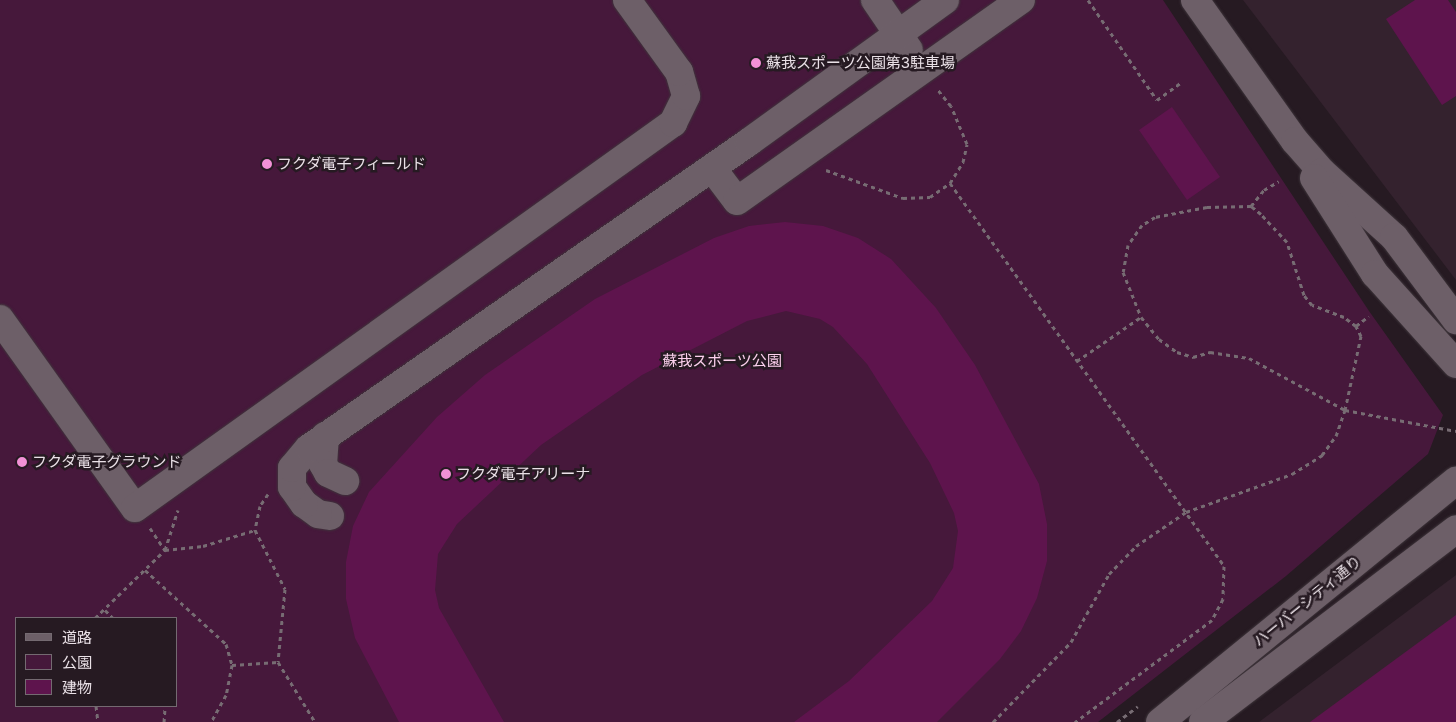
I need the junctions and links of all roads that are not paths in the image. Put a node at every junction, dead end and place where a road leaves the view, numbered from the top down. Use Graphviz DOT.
graph roads {
  1 [pos="627,0"];
  2 [pos="874,0"];
  3 [pos="945,0"];
  4 [pos="1022,0"];
  5 [pos="1195,0"];
  6 [pos="988,9"];
  7 [pos="900,36"];
  8 [pos="923,69"];
  9 [pos="1295,141"];
  10 [pos="712,168"];
  11 [pos="1394,237"];
  12 [pos="1365,260"];
  13 [pos="0,319"];
  14 [pos="1456,320"];
  15 [pos="1456,364"];
  16 [pos="325,436"];
  17 [pos="345,481"];
  18 [pos="1456,481"];
  19 [pos="330,516"];
  20 [pos="1456,529"];
  21 [pos="1160,722"];
  22 [pos="1203,722"];
  1 -- 13 [label="street"];
  2 -- 7 [label="street"];
  3 -- 7 [label="street"];
  4 -- 6 [label="street"];
  5 -- 9 [label="street"];
  6 -- 8 [label="street"];
  7 -- 8 [label="street"];
  7 -- 10 [label="street"];
  8 -- 10 [label="street"];
  9 -- 11 [label="street"];
  9 -- 12 [label="street"];
  10 -- 16 [label="street"];
  11 -- 12 [label="street"];
  11 -- 14 [label="street"];
  12 -- 15 [label="street"];
  16 -- 17 [label="street"];
  16 -- 19 [label="street"];
  18 -- 21 [label="street, ハーバーシティ通り"];
  20 -- 22 [label="street"];
}
